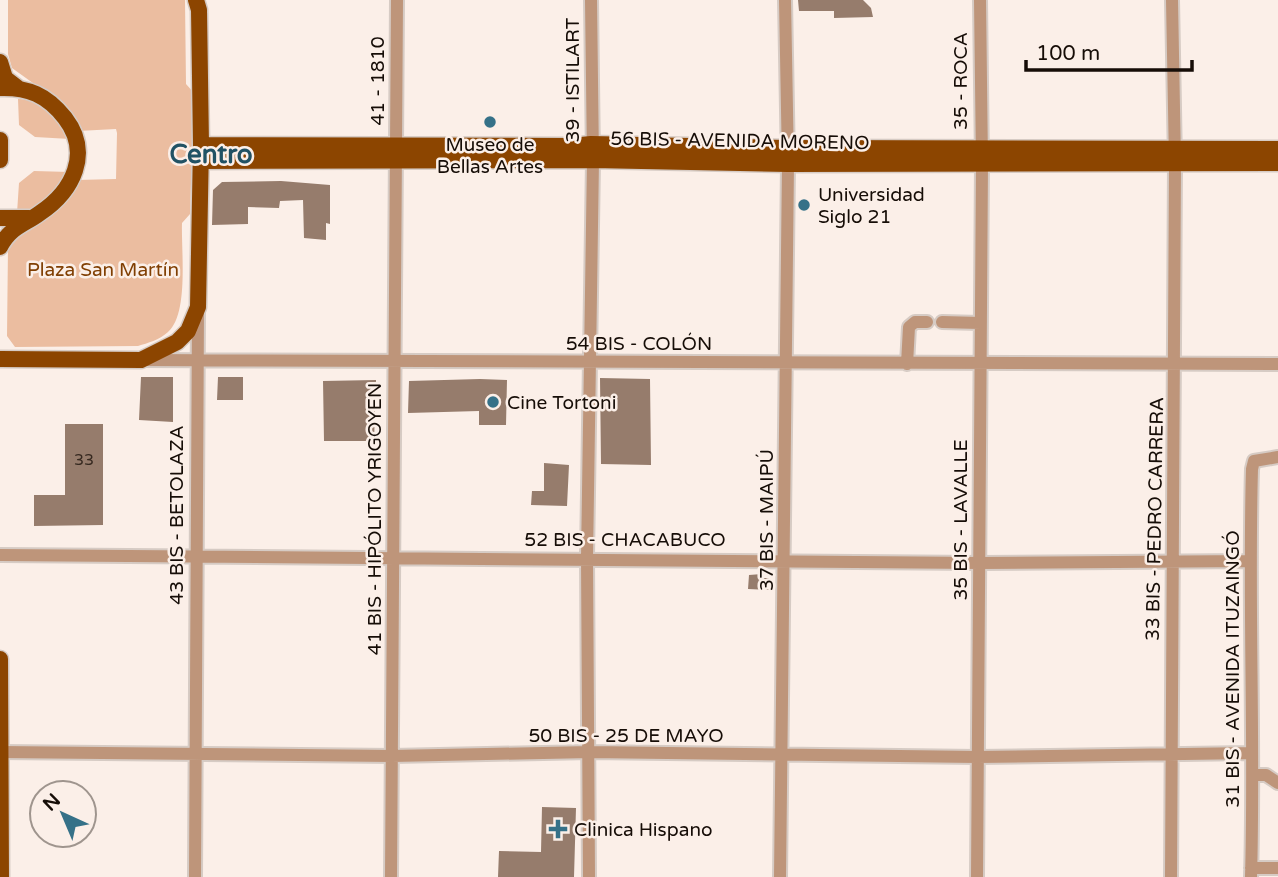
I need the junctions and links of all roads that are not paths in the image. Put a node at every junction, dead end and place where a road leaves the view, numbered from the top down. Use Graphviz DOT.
graph roads {
  1 [pos="397,0"];
  2 [pos="591,0"];
  3 [pos="785,0"];
  4 [pos="980,0"];
  5 [pos="1172,0"];
  6 [pos="198,3"];
  7 [pos="0,62"];
  8 [pos="0,88"];
  9 [pos="18,88"];
  10 [pos="0,140"];
  11 [pos="1278,149"];
  12 [pos="592,152"];
  13 [pos="1,153"];
  14 [pos="201,153"];
  15 [pos="395,153"];
  16 [pos="980,155"];
  17 [pos="1175,155"];
  18 [pos="788,156"];
  19 [pos="0,160"];
  20 [pos="1278,163"];
  21 [pos="0,218"];
  22 [pos="29,218"];
  23 [pos="0,247"];
  24 [pos="198,307"];
  25 [pos="927,322"];
  26 [pos="942,322"];
  27 [pos="980,323"];
  28 [pos="0,359"];
  29 [pos="141,360"];
  30 [pos="198,361"];
  31 [pos="394,362"];
  32 [pos="589,363"];
  33 [pos="980,363"];
  34 [pos="1175,363"];
  35 [pos="906,364"];
  36 [pos="1278,364"];
  37 [pos="785,365"];
  38 [pos="1278,457"];
  39 [pos="0,555"];
  40 [pos="195,558"];
  41 [pos="393,558"];
  42 [pos="587,558"];
  43 [pos="786,560"];
  44 [pos="1171,561"];
  45 [pos="1249,562"];
  46 [pos="980,564"];
  47 [pos="0,659"];
  48 [pos="1,752"];
  49 [pos="590,752"];
  50 [pos="198,753"];
  51 [pos="1251,753"];
  52 [pos="1171,755"];
  53 [pos="392,756"];
  54 [pos="780,756"];
  55 [pos="977,757"];
  56 [pos="1253,775"];
  57 [pos="1278,783"];
  58 [pos="1278,868"];
  59 [pos="1251,873"];
  60 [pos="1,877"];
  61 [pos="195,877"];
  62 [pos="391,877"];
  63 [pos="589,877"];
  64 [pos="780,877"];
  65 [pos="977,877"];
  66 [pos="1171,877"];
  1 -- 15 [label="street, 41 - 1810"];
  2 -- 12 [label="street, 39 - ISTILART"];
  3 -- 18 [label="street, 37 BIS - MAIPÚ"];
  4 -- 16 [label="street, 35 - ROCA"];
  5 -- 17 [label="street, 33 BIS - PEDRO CARRERA"];
  6 -- 14 [label="main road, 43 BIS - BETOLAZA"];
  7 -- 9 [label="main road"];
  8 -- 9 [label="main road"];
  9 -- 22 [label="main road"];
  10 -- 13 [label="main road"];
  11 -- 17 [label="main road, 56 BIS - AVENIDA MORENO"];
  12 -- 15 [label="main road, 56 BIS - AVENIDA MORENO"];
  12 -- 18 [label="main road, 56 BIS - AVENIDA MORENO"];
  12 -- 32 [label="street, 39 - ISTILART"];
  13 -- 19 [label="main road"];
  14 -- 15 [label="main road, 56 BIS - AVENIDA MORENO"];
  14 -- 24 [label="main road, 43 BIS - BETOLAZA"];
  15 -- 31 [label="street, 41 BIS - HIPÓLITO YRIGOYEN"];
  16 -- 17 [label="main road, 56 BIS - AVENIDA MORENO"];
  16 -- 18 [label="main road, 56 BIS - AVENIDA MORENO"];
  16 -- 27 [label="street, 35 BIS - LAVALLE"];
  17 -- 20 [label="main road, 56 BIS - AVENIDA MORENO"];
  17 -- 34 [label="street, 33 BIS - PEDRO CARRERA"];
  18 -- 37 [label="street, 37 BIS - MAIPÚ"];
  21 -- 22 [label="main road"];
  22 -- 23 [label="main road"];
  24 -- 29 [label="main road"];
  24 -- 30 [label="street, 43 BIS - BETOLAZA"];
  25 -- 35 [label="street"];
  26 -- 27 [label="street"];
  27 -- 33 [label="street, 35 BIS - LAVALLE"];
  28 -- 29 [label="main road, 54 BIS - COLÓN"];
  29 -- 30 [label="street, 54 BIS - COLÓN"];
  30 -- 31 [label="street, 54 BIS - COLÓN"];
  30 -- 40 [label="street, 43 BIS - BETOLAZA"];
  31 -- 32 [label="street, 54 BIS - COLÓN"];
  31 -- 41 [label="street, 41 BIS - HIPÓLITO YRIGOYEN"];
  32 -- 37 [label="street, 54 BIS - COLÓN"];
  32 -- 42 [label="street, 39 - ISTILART"];
  33 -- 34 [label="street, 54 BIS - COLÓN"];
  33 -- 35 [label="street, 54 BIS - COLÓN"];
  33 -- 46 [label="street, 35 BIS - LAVALLE"];
  34 -- 36 [label="street, 54 BIS - COLÓN"];
  34 -- 44 [label="street, 33 BIS - PEDRO CARRERA"];
  35 -- 37 [label="street, 54 BIS - COLÓN"];
  37 -- 43 [label="street, 37 BIS - MAIPÚ"];
  38 -- 45 [label="street, 31 BIS - AVENIDA ITUZAINGÓ"];
  39 -- 40 [label="street, 52 BIS - CHACABUCO"];
  40 -- 41 [label="street, 52 BIS - CHACABUCO"];
  40 -- 50 [label="street, 43 BIS - BETOLAZA"];
  41 -- 42 [label="street, 52 BIS - CHACABUCO"];
  41 -- 53 [label="street, 41 BIS - HIPÓLITO YRIGOYEN"];
  42 -- 43 [label="street, 52 BIS - CHACABUCO"];
  42 -- 49 [label="street, 39 - ISTILART"];
  43 -- 46 [label="street, 52 BIS - CHACABUCO"];
  43 -- 54 [label="street, 37 BIS - MAIPÚ"];
  44 -- 45 [label="street, 52 BIS - CHACABUCO"];
  44 -- 46 [label="street, 52 BIS - CHACABUCO"];
  44 -- 52 [label="street, 33 BIS - PEDRO CARRERA"];
  45 -- 51 [label="street, 31 BIS - AVENIDA ITUZAINGÓ"];
  46 -- 55 [label="street, 35 BIS - LAVALLE"];
  47 -- 48 [label="main road"];
  48 -- 50 [label="street, 50 BIS - 25 DE MAYO"];
  48 -- 60 [label="main road"];
  49 -- 53 [label="street, 50 BIS - 25 DE MAYO"];
  49 -- 54 [label="street, 50 BIS - 25 DE MAYO"];
  49 -- 63 [label="street, 39 - ISTILART"];
  50 -- 53 [label="street, 50 BIS - 25 DE MAYO"];
  50 -- 61 [label="street, 43 BIS - BETOLAZA"];
  51 -- 52 [label="street, 50 BIS - 25 DE MAYO"];
  51 -- 56 [label="street, 31 BIS - AVENIDA ITUZAINGÓ"];
  52 -- 55 [label="street, 50 BIS - 25 DE MAYO"];
  52 -- 66 [label="street, 33 BIS - PEDRO CARRERA"];
  53 -- 62 [label="street, 41 BIS - HIPÓLITO YRIGOYEN"];
  54 -- 55 [label="street, 50 BIS - 25 DE MAYO"];
  54 -- 64 [label="street, 37 BIS - MAIPÚ"];
  55 -- 65 [label="street, 35 BIS - LAVALLE"];
  56 -- 57 [label="street"];
  56 -- 59 [label="street, 31 BIS - AVENIDA ITUZAINGÓ"];
  58 -- 59 [label="street"];
}
